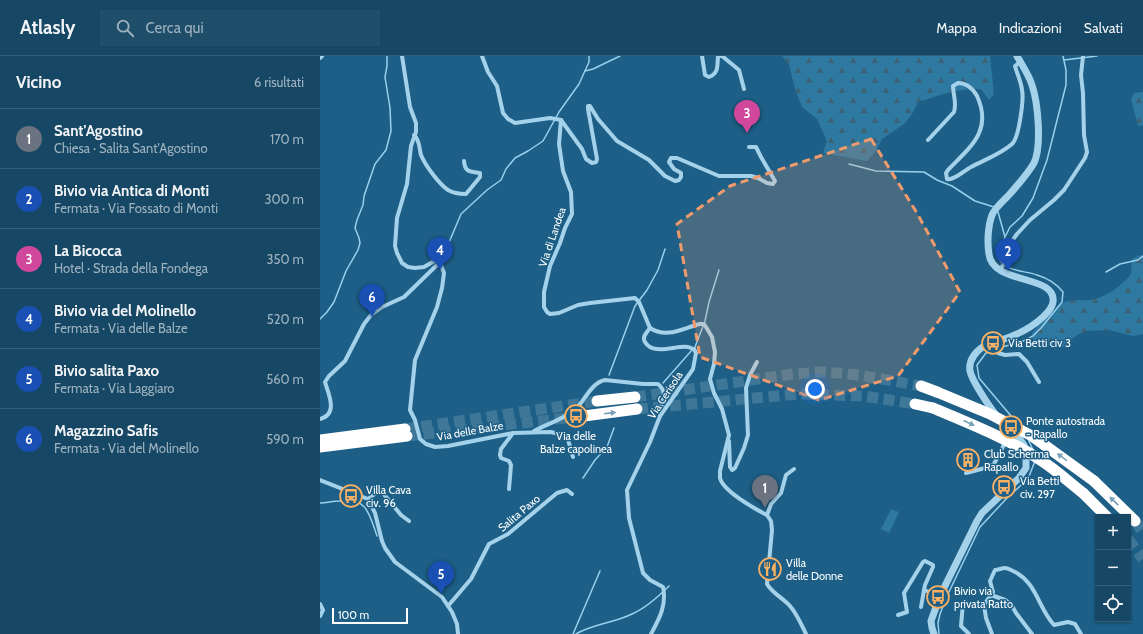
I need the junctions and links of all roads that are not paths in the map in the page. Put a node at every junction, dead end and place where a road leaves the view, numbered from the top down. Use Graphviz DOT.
graph roads {
  1 [pos="397,56"];
  2 [pos="402,56"];
  3 [pos="482,56"];
  4 [pos="702,56"];
  5 [pos="721,56"];
  6 [pos="1083,56"];
  7 [pos="1018,59"];
  8 [pos="403,62"];
  9 [pos="744,89"];
  10 [pos="561,120"];
  11 [pos="414,135"];
  12 [pos="928,140"];
  13 [pos="749,147"];
  14 [pos="464,161"];
  15 [pos="438,264"];
  16 [pos="1001,268"];
  17 [pos="650,328"];
  18 [pos="988,345"];
  19 [pos="757,362"];
  20 [pos="1039,382"];
  21 [pos="921,386"];
  22 [pos="635,397"];
  23 [pos="597,401"];
  24 [pos="915,404"];
  25 [pos="637,410"];
  26 [pos="584,416"];
  27 [pos="660,416"];
  28 [pos="320,419"];
  29 [pos="1011,431"];
  30 [pos="406,432"];
  31 [pos="532,432"];
  32 [pos="513,433"];
  33 [pos="729,435"];
  34 [pos="353,439"];
  35 [pos="320,440"];
  36 [pos="320,448"];
  37 [pos="574,457"];
  38 [pos="794,469"];
  39 [pos="966,474"];
  40 [pos="320,480"];
  41 [pos="509,489"];
  42 [pos="572,494"];
  43 [pos="368,499"];
  44 [pos="1104,514"];
  45 [pos="766,515"];
  46 [pos="409,521"];
  47 [pos="1135,521"];
  48 [pos="924,590"];
  49 [pos="991,595"];
  50 [pos="940,596"];
  51 [pos="963,603"];
  52 [pos="320,604"];
  53 [pos="448,606"];
  54 [pos="921,607"];
  55 [pos="898,615"];
  56 [pos="320,616"];
  57 [pos="458,634"];
  58 [pos="651,634"];
  59 [pos="806,634"];
  60 [pos="934,634"];
  61 [pos="968,634"];
  62 [pos="992,634"];
  63 [pos="1032,634"];
  64 [pos="1082,634"];
  1 -- 8 [label="street"];
  2 -- 8 [label="street"];
  3 -- 10 [label="street"];
  4 -- 5 [label="street"];
  5 -- 9 [label="street"];
  6 -- 16 [label="street"];
  7 -- 12 [label="street"];
  7 -- 16 [label="street"];
  8 -- 11 [label="street"];
  10 -- 13 [label="street"];
  10 -- 17 [label="street, Via di Landea"];
  11 -- 14 [label="street"];
  11 -- 15 [label="street"];
  15 -- 28 [label="street"];
  15 -- 32 [label="street, Via delle Balze"];
  16 -- 18 [label="street"];
  17 -- 27 [label="street, Via Cerisola"];
  17 -- 33 [label="street"];
  18 -- 20 [label="street"];
  18 -- 29 [label="street"];
  19 -- 33 [label="street"];
  47 -- 21 [label="highway, one-way, bridge"];
  22 -- 23 [label="highway"];
  24 -- 44 [label="highway, one-way, bridge"];
  26 -- 25 [label="highway, one-way"];
  27 -- 31 [label="street, Via delle Balze"];
  27 -- 58 [label="street, Via Cerisola"];
  29 -- 39 [label="street"];
  29 -- 50 [label="street"];
  30 -- 34 [label="highway"];
  31 -- 32 [label="street, Via delle Balze"];
  31 -- 37 [label="street"];
  32 -- 41 [label="street"];
  33 -- 45 [label="street"];
  34 -- 35 [label="highway"];
  34 -- 36 [label="highway"];
  38 -- 45 [label="street"];
  40 -- 43 [label="street"];
  42 -- 53 [label="street, Salita Paxo"];
  43 -- 46 [label="street"];
  43 -- 53 [label="street"];
  45 -- 59 [label="street"];
  48 -- 50 [label="street"];
  48 -- 54 [label="street"];
  48 -- 55 [label="street"];
  49 -- 62 [label="street"];
  49 -- 63 [label="street"];
  49 -- 64 [label="street"];
  50 -- 60 [label="street"];
  51 -- 61 [label="street"];
  52 -- 56 [label="street"];
  53 -- 57 [label="street"];
}
